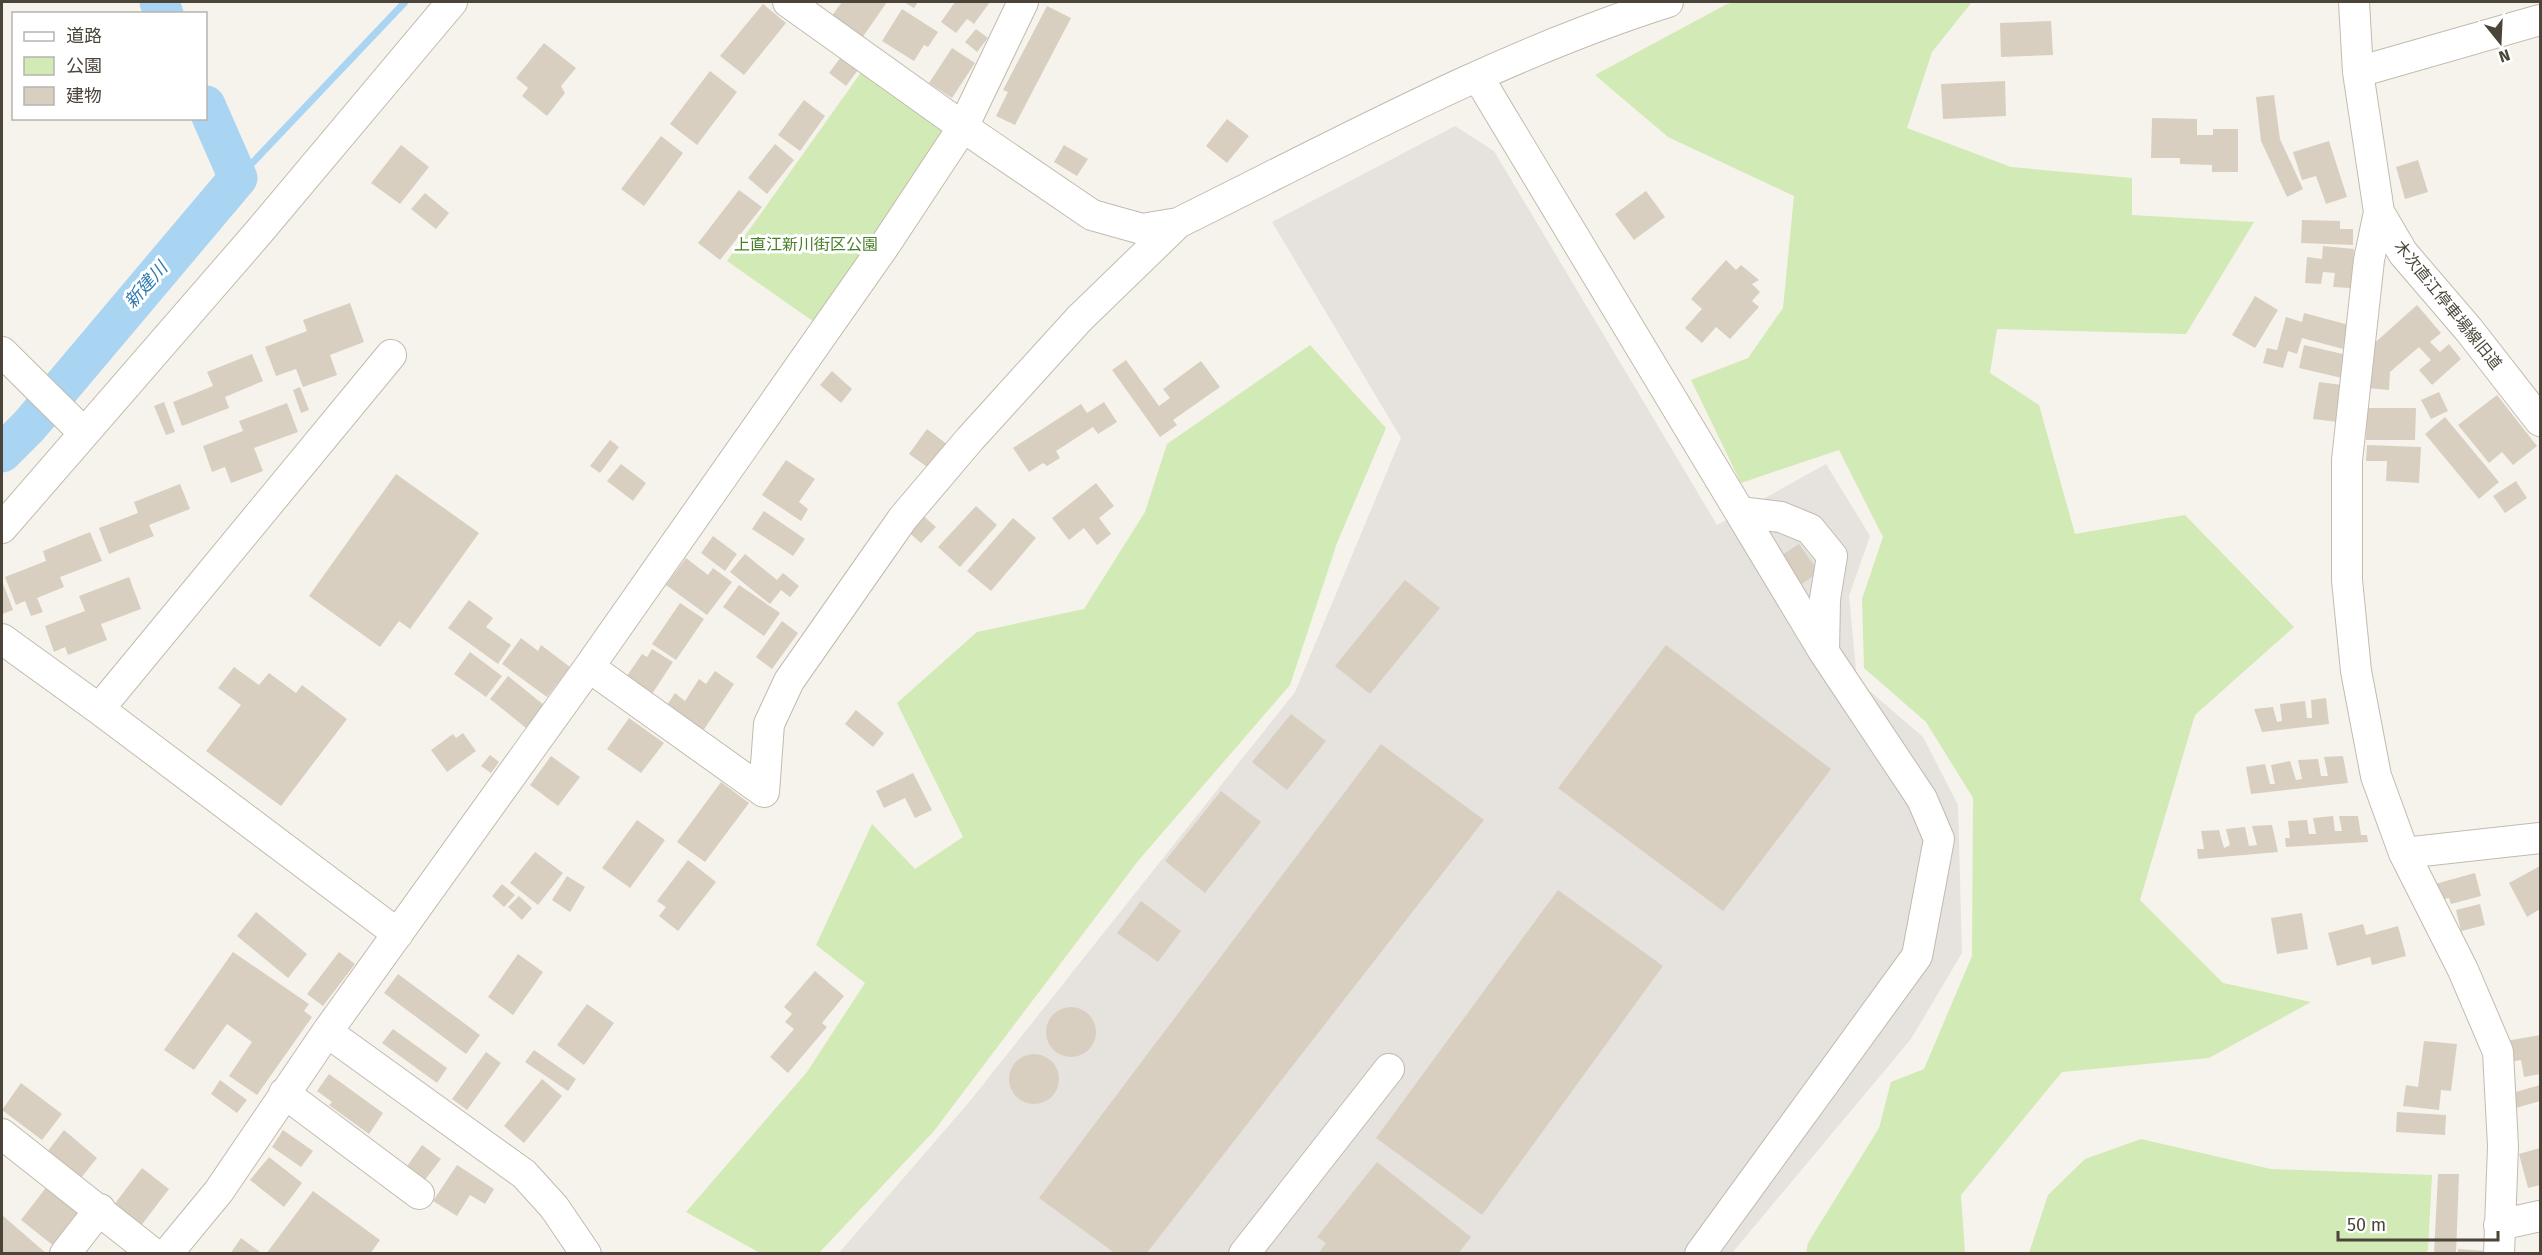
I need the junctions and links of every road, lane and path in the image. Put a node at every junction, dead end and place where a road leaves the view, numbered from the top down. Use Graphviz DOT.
graph roads {
  1 [pos="452,2"];
  2 [pos="1023,2"];
  3 [pos="1668,2"];
  4 [pos="2354,2"];
  5 [pos="803,6"];
  6 [pos="2541,20"];
  7 [pos="2358,72"];
  8 [pos="1478,77"];
  9 [pos="963,127"];
  10 [pos="2379,212"];
  11 [pos="1178,223"];
  12 [pos="2,352"];
  13 [pos="391,355"];
  14 [pos="14,377"];
  15 [pos="2541,421"];
  16 [pos="84,433"];
  17 [pos="1740,512"];
  18 [pos="2,528"];
  19 [pos="2,639"];
  20 [pos="1824,652"];
  21 [pos="589,667"];
  22 [pos="99,709"];
  23 [pos="2541,838"];
  24 [pos="2404,853"];
  25 [pos="398,934"];
  26 [pos="327,1032"];
  27 [pos="1389,1069"];
  28 [pos="284,1093"];
  29 [pos="2,1134"];
  30 [pos="419,1194"];
  31 [pos="100,1209"];
  32 [pos="2541,1216"];
  33 [pos="2499,1239"];
  34 [pos="64,1254"];
  35 [pos="154,1254"];
  36 [pos="167,1254"];
  37 [pos="586,1254"];
  38 [pos="1244,1254"];
  39 [pos="1700,1254"];
  1 -- 16 [label="street"];
  2 -- 9 [label="street"];
  3 -- 8 [label="street"];
  4 -- 7 [label="street, 木次直江停車場線旧道"];
  5 -- 9 [label="street"];
  6 -- 7 [label="street"];
  7 -- 10 [label="street, 木次直江停車場線旧道"];
  8 -- 11 [label="street"];
  8 -- 17 [label="street"];
  9 -- 11 [label="street"];
  9 -- 21 [label="street"];
  10 -- 15 [label="street, 木次直江停車場線旧道"];
  10 -- 24 [label="street"];
  11 -- 21 [label="street"];
  12 -- 14 [label="street"];
  13 -- 22 [label="street"];
  14 -- 16 [label="street"];
  16 -- 18 [label="street"];
  17 -- 20 [label="street"];
  17 -- 20 [label="street"];
  19 -- 22 [label="street"];
  20 -- 39 [label="street"];
  21 -- 25 [label="street"];
  22 -- 25 [label="street"];
  23 -- 24 [label="street"];
  24 -- 33 [label="street"];
  25 -- 26 [label="street"];
  26 -- 28 [label="street"];
  26 -- 37 [label="street"];
  27 -- 38 [label="street"];
  28 -- 30 [label="street"];
  28 -- 36 [label="street"];
  29 -- 31 [label="street"];
  31 -- 34 [label="street"];
  31 -- 35 [label="street"];
  32 -- 33 [label="street"];
}
